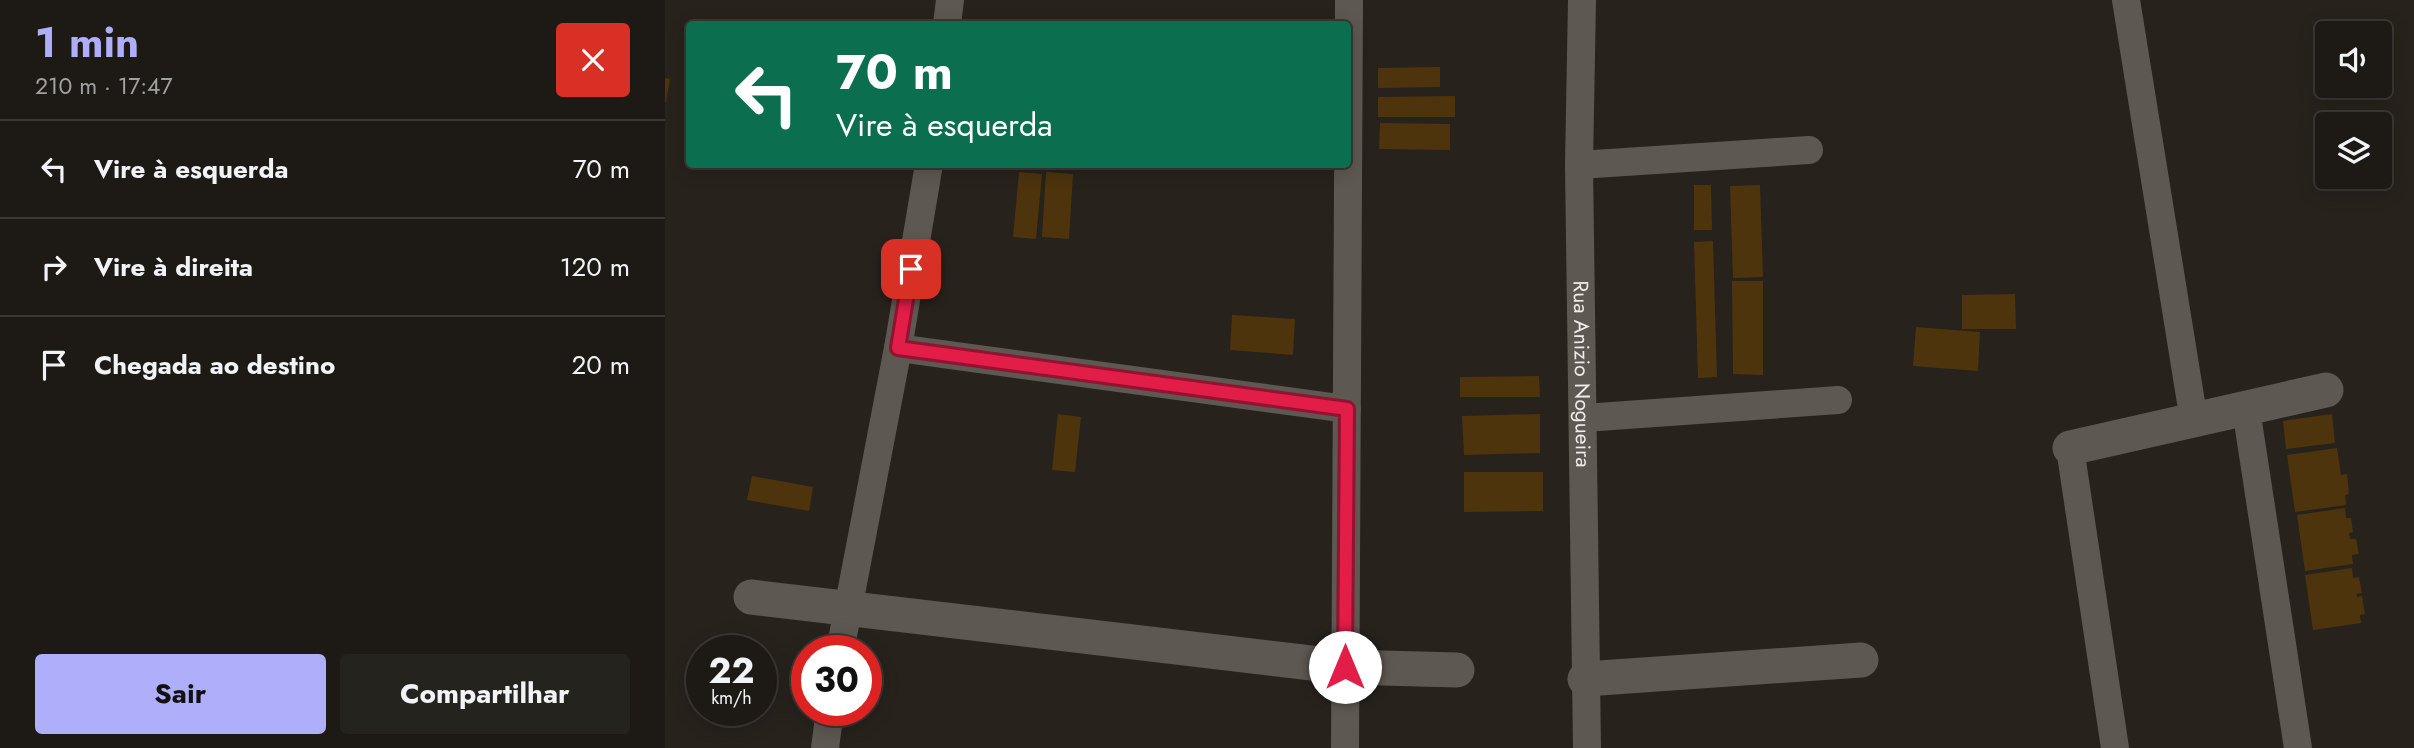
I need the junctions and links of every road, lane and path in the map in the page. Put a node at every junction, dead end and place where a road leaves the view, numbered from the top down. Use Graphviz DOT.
graph roads {
  1 [pos="950,0"];
  2 [pos="1349,0"];
  3 [pos="1582,0"];
  4 [pos="2126,0"];
  5 [pos="947,21"];
  6 [pos="1348,21"];
  7 [pos="1809,150"];
  8 [pos="1579,165"];
  9 [pos="928,168"];
  10 [pos="1339,168"];
  11 [pos="898,348"];
  12 [pos="2326,390"];
  13 [pos="1838,400"];
  14 [pos="2246,408"];
  15 [pos="1347,409"];
  16 [pos="1584,418"];
  17 [pos="2195,421"];
  18 [pos="2070,447"];
  19 [pos="751,597"];
  20 [pos="846,610"];
  21 [pos="842,635"];
  22 [pos="1861,660"];
  23 [pos="1345,667"];
  24 [pos="1457,670"];
  25 [pos="1585,679"];
  26 [pos="828,726"];
  27 [pos="825,748"];
  28 [pos="1345,748"];
  29 [pos="1587,748"];
  30 [pos="2115,748"];
  31 [pos="2298,748"];
  1 -- 5 [label="street"];
  2 -- 6 [label="street"];
  3 -- 8 [label="street, Rua Anizio Nogueira"];
  4 -- 17 [label="street"];
  7 -- 8 [label="street"];
  8 -- 16 [label="street, Rua Anizio Nogueira"];
  9 -- 11 [label="street"];
  10 -- 15 [label="street"];
  11 -- 15 [label="street"];
  11 -- 20 [label="street"];
  12 -- 14 [label="street"];
  13 -- 16 [label="street"];
  14 -- 17 [label="street"];
  14 -- 31 [label="street"];
  15 -- 23 [label="street"];
  16 -- 25 [label="street, Rua Anizio Nogueira"];
  17 -- 18 [label="street"];
  18 -- 30 [label="street"];
  19 -- 20 [label="street"];
  20 -- 21 [label="street"];
  20 -- 23 [label="street"];
  22 -- 25 [label="street"];
  23 -- 24 [label="street"];
  23 -- 28 [label="street"];
  25 -- 29 [label="street, Rua Anizio Nogueira"];
  26 -- 27 [label="street"];
}
